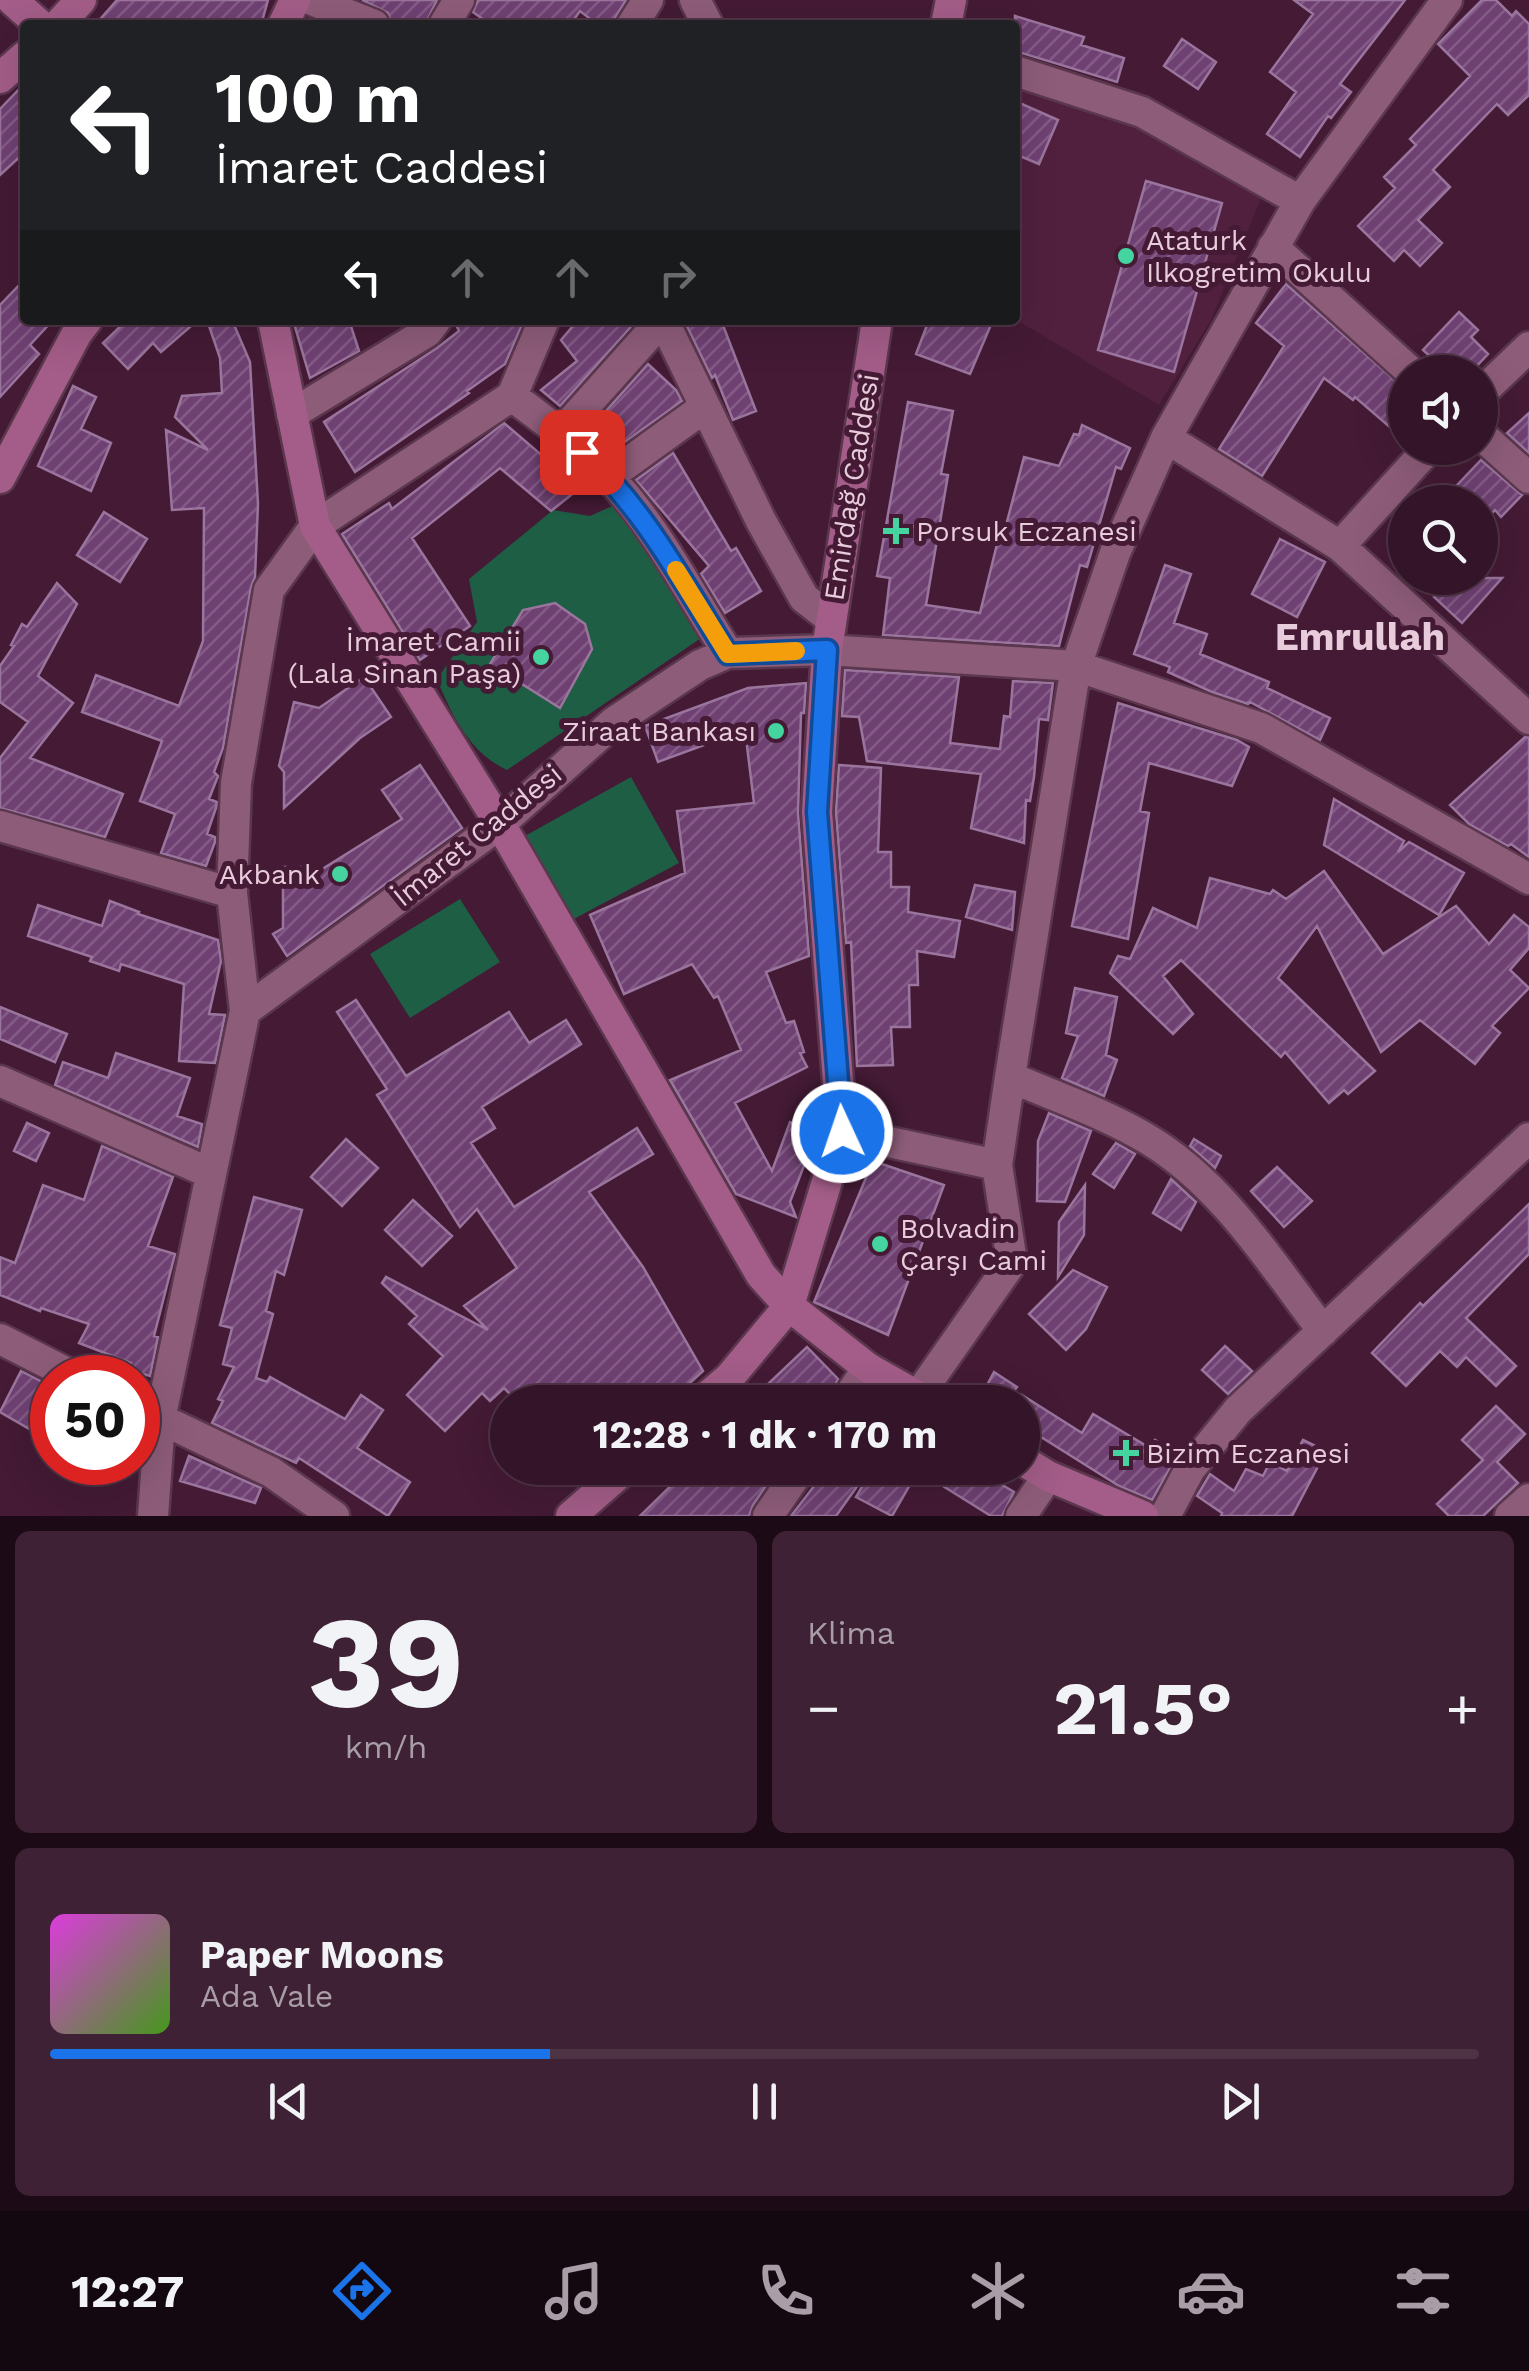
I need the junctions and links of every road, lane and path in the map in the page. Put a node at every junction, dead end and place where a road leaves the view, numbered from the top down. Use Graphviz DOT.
graph roads {
  1 [pos="12,0"];
  2 [pos="81,0"];
  3 [pos="312,0"];
  4 [pos="1447,0"];
  5 [pos="34,20"];
  6 [pos="63,20"];
  7 [pos="362,20"];
  8 [pos="20,60"];
  9 [pos="1020,73"];
  10 [pos="0,78"];
  11 [pos="1300,201"];
  12 [pos="1273,247"];
  13 [pos="84,325"];
  14 [pos="274,325"];
  15 [pos="433,325"];
  16 [pos="542,325"];
  17 [pos="658,325"];
  18 [pos="664,325"];
  19 [pos="876,325"];
  20 [pos="1529,347"];
  21 [pos="1392,355"];
  22 [pos="1498,377"];
  23 [pos="512,396"];
  24 [pos="705,407"];
  25 [pos="292,414"];
  26 [pos="561,433"];
  27 [pos="1166,438"];
  28 [pos="1498,450"];
  29 [pos="1414,465"];
  30 [pos="608,476"];
  31 [pos="0,478"];
  32 [pos="1529,478"];
  33 [pos="316,526"];
  34 [pos="1340,546"];
  35 [pos="831,619"];
  36 [pos="827,650"];
  37 [pos="728,654"];
  38 [pos="1076,666"];
  39 [pos="1529,720"];
  40 [pos="500,824"];
  41 [pos="0,826"];
  42 [pos="1529,879"];
  43 [pos="232,893"];
  44 [pos="246,1011"];
  45 [pos="1010,1077"];
  46 [pos="0,1081"];
  47 [pos="842,1132"];
  48 [pos="1529,1138"];
  49 [pos="997,1164"];
  50 [pos="210,1173"];
  51 [pos="789,1306"];
  52 [pos="1324,1330"];
  53 [pos="0,1339"];
  54 [pos="32,1355"];
  55 [pos="868,1368"];
  56 [pos="160,1371"];
  57 [pos="721,1385"];
  58 [pos="856,1385"];
  59 [pos="898,1385"];
  60 [pos="932,1385"];
  61 [pos="160,1419"];
  62 [pos="1040,1470"];
  63 [pos="152,1485"];
  64 [pos="606,1485"];
  65 [pos="789,1485"];
  66 [pos="1031,1485"];
  67 [pos="1529,1498"];
  68 [pos="154,1516"];
  69 [pos="334,1516"];
  70 [pos="570,1516"];
  71 [pos="768,1516"];
  72 [pos="1021,1516"];
  73 [pos="1143,1516"];
  74 [pos="1165,1516"];
  75 [pos="1510,1516"];
  1 -- 5 [label="street"];
  2 -- 6 [label="street"];
  3 -- 7 [label="street"];
  4 -- 11 [label="street"];
  8 -- 10 [label="street"];
  9 -- 11 [label="street"];
  11 -- 12 [label="street"];
  12 -- 21 [label="street"];
  12 -- 27 [label="street"];
  13 -- 31 [label="street"];
  14 -- 25 [label="street"];
  15 -- 25 [label="street"];
  16 -- 23 [label="street"];
  17 -- 26 [label="street"];
  18 -- 24 [label="street"];
  19 -- 35 [label="street, Emirdağ Caddesi"];
  20 -- 22 [label="street"];
  23 -- 26 [label="street"];
  23 -- 33 [label="street"];
  24 -- 30 [label="street"];
  24 -- 35 [label="street"];
  25 -- 33 [label="street"];
  26 -- 30 [label="street"];
  27 -- 34 [label="street"];
  27 -- 38 [label="street"];
  28 -- 32 [label="street"];
  29 -- 34 [label="street"];
  30 -- 37 [label="street"];
  33 -- 40 [label="street"];
  33 -- 43 [label="street"];
  34 -- 39 [label="street"];
  35 -- 36 [label="street, Emirdağ Caddesi"];
  36 -- 37 [label="street, İmaret Caddesi"];
  36 -- 38 [label="street, İmaret Caddesi"];
  36 -- 47 [label="street, Emirdağ Caddesi"];
  37 -- 40 [label="street, İmaret Caddesi"];
  38 -- 42 [label="street, İmaret Caddesi"];
  38 -- 45 [label="street"];
  40 -- 44 [label="street, İmaret Caddesi"];
  40 -- 51 [label="street"];
  41 -- 43 [label="street"];
  43 -- 44 [label="street"];
  44 -- 50 [label="street"];
  45 -- 49 [label="street"];
  45 -- 52 [label="street"];
  46 -- 50 [label="street"];
  47 -- 49 [label="street"];
  47 -- 51 [label="street, Emirdağ Caddesi"];
  48 -- 52 [label="street"];
  49 -- 60 [label="street"];
  50 -- 56 [label="street"];
  51 -- 55 [label="street"];
  51 -- 57 [label="street"];
  52 -- 74 [label="street"];
  53 -- 54 [label="street"];
  55 -- 58 [label="street"];
  55 -- 59 [label="street"];
  61 -- 69 [label="street"];
  62 -- 73 [label="street"];
  63 -- 68 [label="street"];
  64 -- 70 [label="street"];
  65 -- 71 [label="street"];
  66 -- 72 [label="street"];
  67 -- 75 [label="street"];
}
